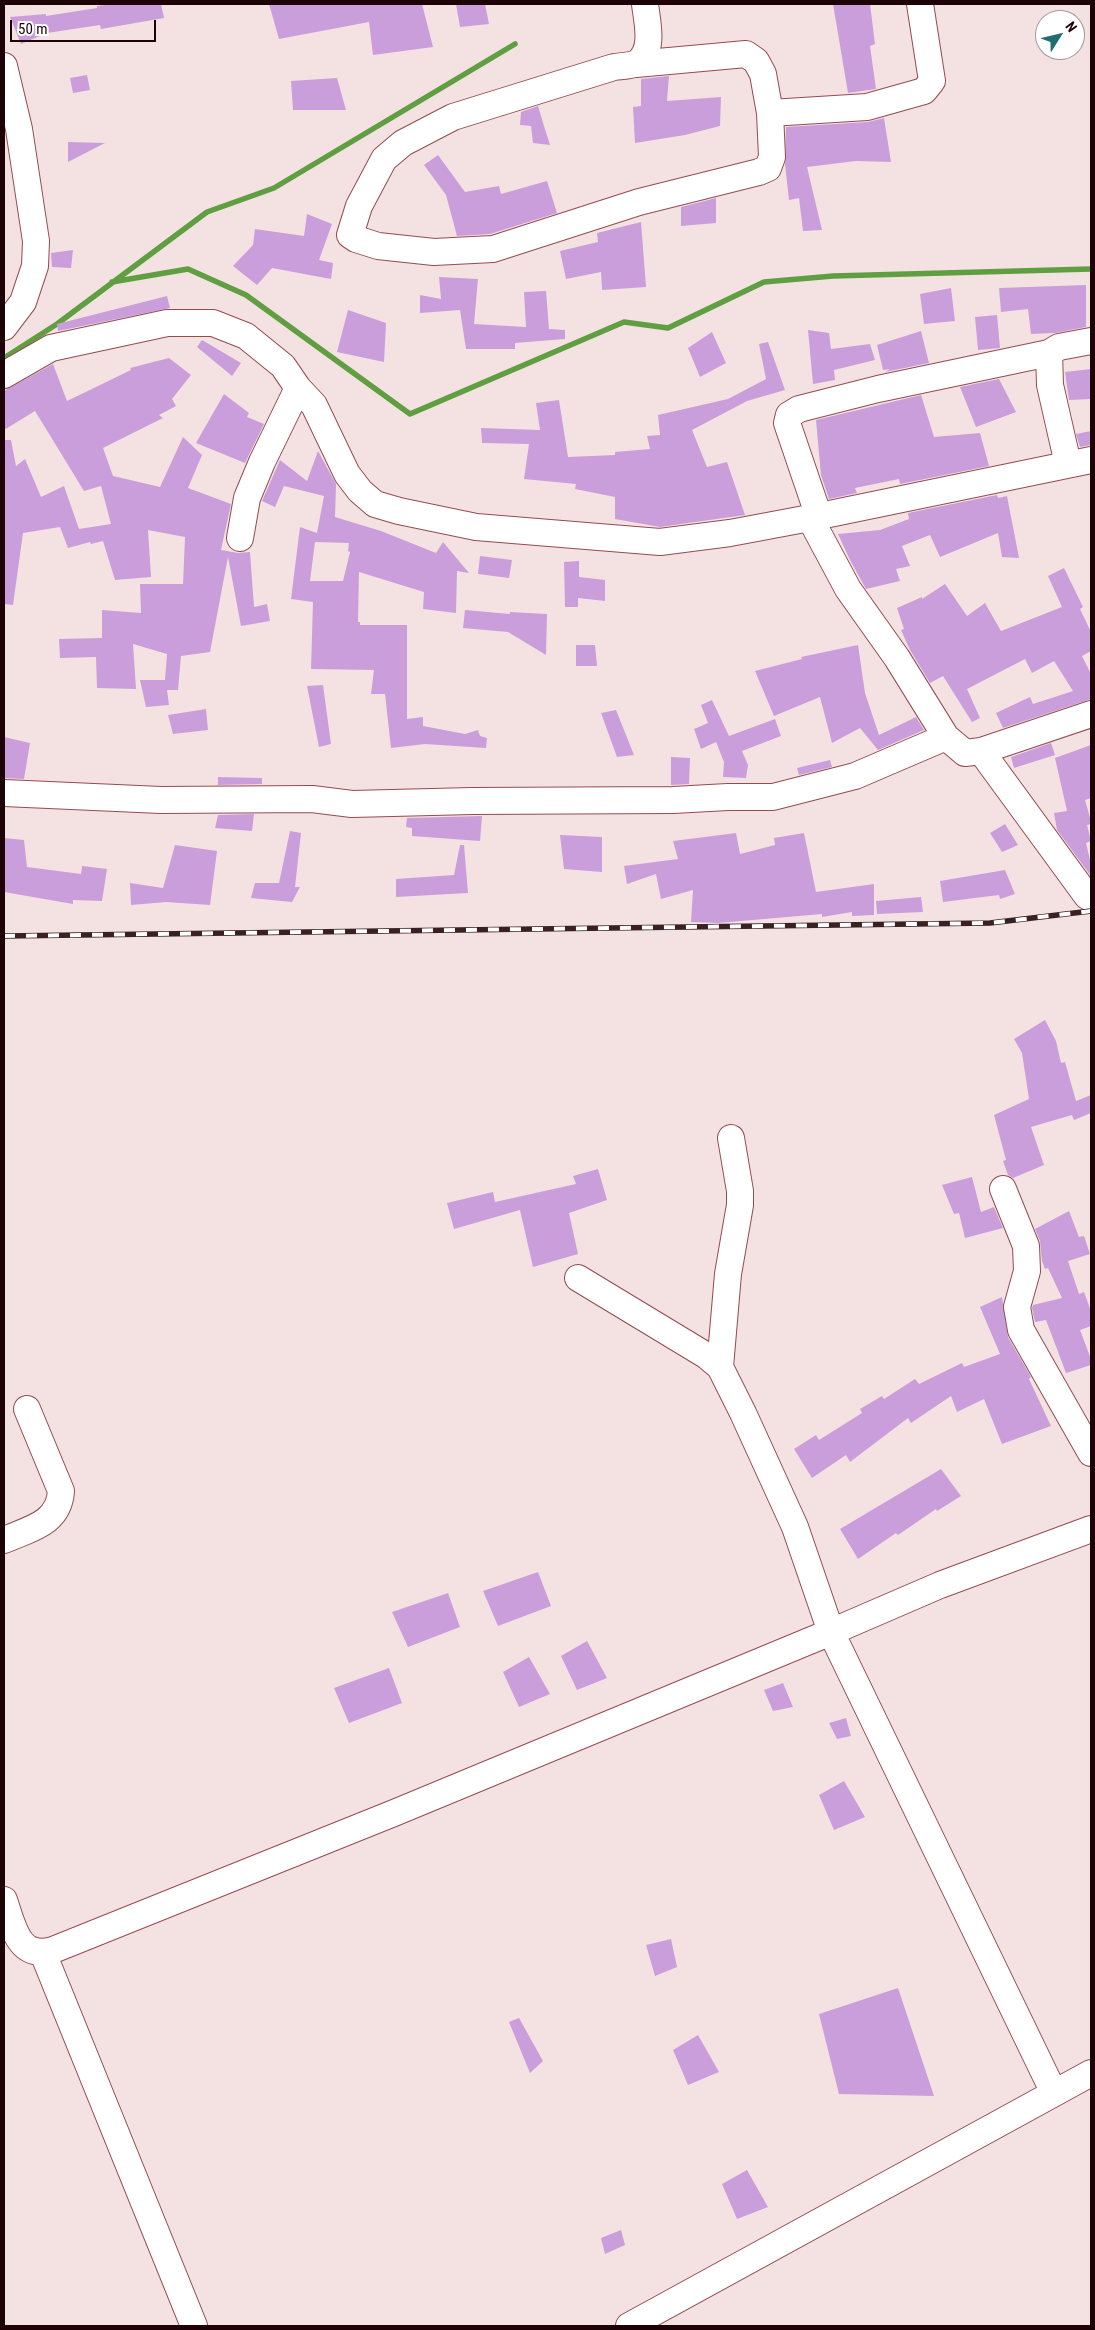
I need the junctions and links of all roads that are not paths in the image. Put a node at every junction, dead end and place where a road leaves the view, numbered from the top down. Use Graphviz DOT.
graph roads {
  1 [pos="645,4"];
  2 [pos="920,4"];
  3 [pos="636,64"];
  4 [pos="4,66"];
  5 [pos="770,113"];
  6 [pos="4,327"];
  7 [pos="1091,341"];
  8 [pos="1049,353"];
  9 [pos="4,375"];
  10 [pos="298,388"];
  11 [pos="1079,462"];
  12 [pos="815,517"];
  13 [pos="240,538"];
  14 [pos="1091,714"];
  15 [pos="946,737"];
  16 [pos="981,751"];
  17 [pos="4,793"];
  18 [pos="1091,898"];
  19 [pos="731,1138"];
  20 [pos="1003,1190"];
  21 [pos="578,1278"];
  22 [pos="720,1367"];
  23 [pos="27,1409"];
  24 [pos="1091,1453"];
  25 [pos="1091,1529"];
  26 [pos="4,1540"];
  27 [pos="831,1632"];
  28 [pos="4,1900"];
  29 [pos="43,1953"];
  30 [pos="1091,2073"];
  31 [pos="1054,2093"];
  32 [pos="194,2326"];
  33 [pos="629,2326"];
  1 -- 3 [label="street"];
  2 -- 5 [label="street"];
  3 -- 5 [label="street"];
  3 -- 5 [label="street"];
  4 -- 6 [label="street"];
  7 -- 8 [label="street"];
  8 -- 11 [label="street"];
  8 -- 12 [label="street"];
  9 -- 10 [label="street"];
  10 -- 12 [label="street"];
  10 -- 13 [label="street"];
  11 -- 12 [label="street"];
  12 -- 15 [label="street"];
  14 -- 16 [label="street"];
  15 -- 16 [label="street"];
  15 -- 17 [label="street"];
  16 -- 18 [label="street"];
  19 -- 22 [label="street"];
  20 -- 24 [label="street"];
  21 -- 22 [label="street"];
  22 -- 27 [label="street"];
  23 -- 26 [label="street"];
  25 -- 27 [label="street"];
  27 -- 29 [label="street"];
  27 -- 31 [label="street"];
  28 -- 29 [label="street"];
  29 -- 32 [label="street"];
  30 -- 31 [label="street"];
  31 -- 33 [label="street"];
}
